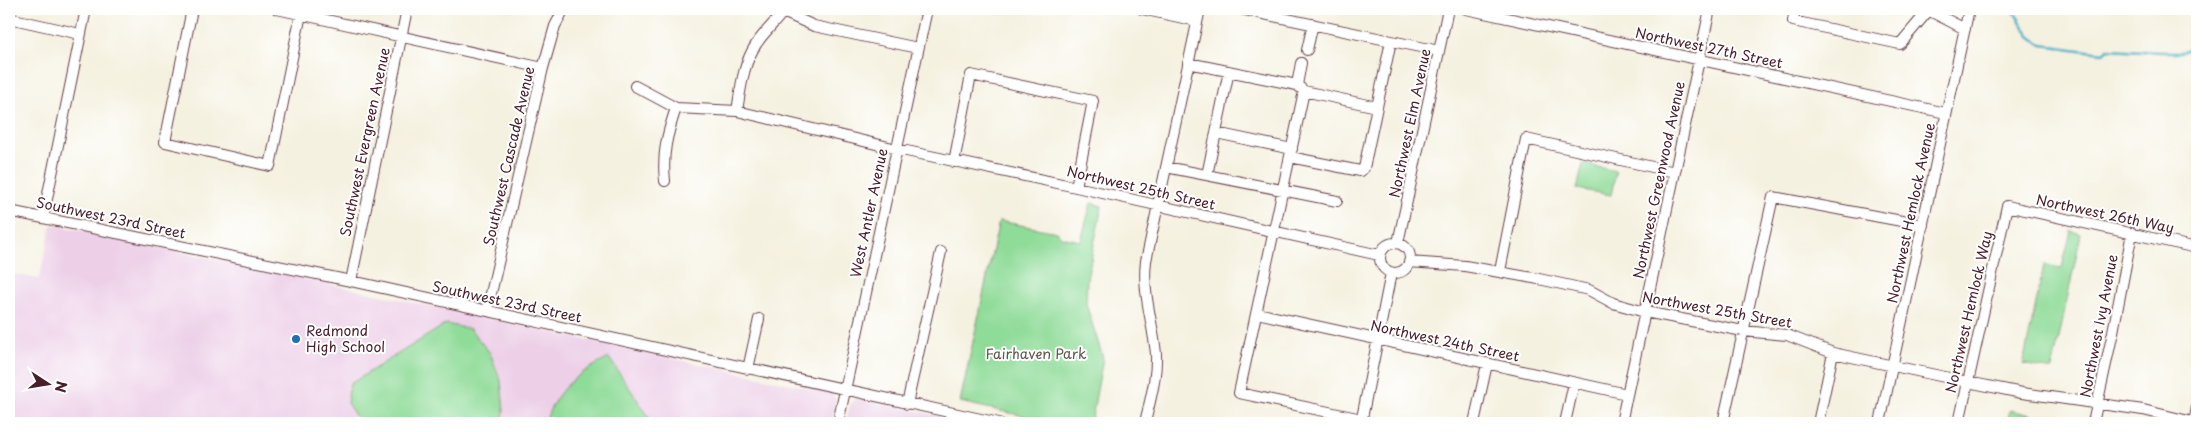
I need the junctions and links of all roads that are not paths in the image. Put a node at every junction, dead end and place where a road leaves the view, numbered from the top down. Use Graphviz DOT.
graph roads {
  1 [pos="86,9"];
  2 [pos="192,9"];
  3 [pos="277,9"];
  4 [pos="407,9"];
  5 [pos="564,9"];
  6 [pos="926,9"];
  7 [pos="1142,9"];
  8 [pos="1200,9"];
  9 [pos="1240,9"];
  10 [pos="1448,9"];
  11 [pos="1466,9"];
  12 [pos="1710,9"];
  13 [pos="1795,9"];
  14 [pos="1969,9"];
  15 [pos="784,10"];
  16 [pos="1927,10"];
  17 [pos="301,11"];
  18 [pos="9,18"];
  19 [pos="1197,21"];
  20 [pos="1313,24"];
  21 [pos="1965,29"];
  22 [pos="80,34"];
  23 [pos="401,36"];
  24 [pos="1391,41"];
  25 [pos="918,48"];
  26 [pos="1307,50"];
  27 [pos="1439,51"];
  28 [pos="1699,59"];
  29 [pos="1188,63"];
  30 [pos="1301,63"];
  31 [pos="543,68"];
  32 [pos="1229,72"];
  33 [pos="636,86"];
  34 [pos="1300,88"];
  35 [pos="1377,107"];
  36 [pos="676,108"];
  37 [pos="737,111"];
  38 [pos="1946,113"];
  39 [pos="1216,133"];
  40 [pos="897,149"];
  41 [pos="1291,153"];
  42 [pos="954,162"];
  43 [pos="1166,167"];
  44 [pos="1675,172"];
  45 [pos="1207,175"];
  46 [pos="665,181"];
  47 [pos="1076,187"];
  48 [pos="1284,190"];
  49 [pos="1337,201"];
  50 [pos="1158,205"];
  51 [pos="2007,206"];
  52 [pos="9,211"];
  53 [pos="43,218"];
  54 [pos="1923,225"];
  55 [pos="1275,232"];
  56 [pos="2132,233"];
  57 [pos="1398,243"];
  58 [pos="2197,248"];
  59 [pos="941,252"];
  60 [pos="1379,255"];
  61 [pos="1409,262"];
  62 [pos="1500,271"];
  63 [pos="1391,273"];
  64 [pos="351,281"];
  65 [pos="487,311"];
  66 [pos="1645,312"];
  67 [pos="1257,313"];
  68 [pos="759,319"];
  69 [pos="1743,331"];
  70 [pos="1378,340"];
  71 [pos="1833,353"];
  72 [pos="1487,364"];
  73 [pos="1893,365"];
  74 [pos="748,368"];
  75 [pos="1968,382"];
  76 [pos="1574,383"];
  77 [pos="845,391"];
  78 [pos="1627,394"];
  79 [pos="907,404"];
  80 [pos="2098,404"];
  81 [pos="2197,407"];
  82 [pos="1361,421"];
  83 [pos="838,423"];
  84 [pos="999,423"];
  85 [pos="1145,423"];
  86 [pos="1474,423"];
  87 [pos="1565,423"];
  88 [pos="1621,423"];
  89 [pos="1723,423"];
  90 [pos="1818,423"];
  91 [pos="1880,423"];
  92 [pos="1959,423"];
  93 [pos="2093,423"];
  94 [pos="2195,423"];
  1 -- 22 [label="street"];
  2 -- 17 [label="street"];
  3 -- 17 [label="street"];
  4 -- 23 [label="street, Southwest Evergreen Avenue"];
  5 -- 31 [label="street, Southwest Cascade Avenue"];
  6 -- 25 [label="street, West Antler Avenue"];
  7 -- 19 [label="street"];
  8 -- 19 [label="street"];
  9 -- 20 [label="street"];
  10 -- 27 [label="street, Northwest Elm Avenue"];
  11 -- 28 [label="street, Northwest 27th Street"];
  12 -- 28 [label="street, Northwest Greenwood Avenue"];
  13 -- 16 [label="street"];
  14 -- 21 [label="street, Northwest Hemlock Avenue"];
  15 -- 25 [label="street"];
  15 -- 37 [label="street"];
  16 -- 21 [label="street"];
  17 -- 23 [label="street"];
  18 -- 22 [label="street"];
  19 -- 29 [label="street"];
  20 -- 24 [label="street"];
  20 -- 26 [label="street"];
  21 -- 38 [label="street, Northwest Hemlock Avenue"];
  22 -- 53 [label="street"];
  23 -- 31 [label="street"];
  23 -- 64 [label="street, Southwest Evergreen Avenue"];
  24 -- 27 [label="street"];
  24 -- 35 [label="street"];
  25 -- 40 [label="street, West Antler Avenue"];
  27 -- 57 [label="street, Northwest Elm Avenue"];
  28 -- 38 [label="street, Northwest 27th Street"];
  28 -- 44 [label="street, Northwest Greenwood Avenue"];
  29 -- 32 [label="street"];
  29 -- 43 [label="street"];
  30 -- 34 [label="street"];
  31 -- 65 [label="street, Southwest Cascade Avenue"];
  32 -- 34 [label="street"];
  32 -- 39 [label="street"];
  33 -- 36 [label="street"];
  34 -- 35 [label="street"];
  34 -- 41 [label="street"];
  35 -- 41 [label="street"];
  36 -- 37 [label="street, Northwest 25th Street"];
  36 -- 46 [label="street"];
  37 -- 40 [label="street, Northwest 25th Street"];
  38 -- 54 [label="street, Northwest Hemlock Avenue"];
  39 -- 41 [label="street"];
  39 -- 45 [label="street"];
  40 -- 42 [label="street, Northwest 25th Street"];
  40 -- 77 [label="street, West Antler Avenue"];
  41 -- 48 [label="street"];
  42 -- 47 [label="street, Northwest 25th Street"];
  42 -- 47 [label="street"];
  43 -- 45 [label="street"];
  43 -- 50 [label="street"];
  44 -- 62 [label="street"];
  44 -- 66 [label="street, Northwest Greenwood Avenue"];
  45 -- 48 [label="street"];
  47 -- 50 [label="street, Northwest 25th Street"];
  48 -- 49 [label="street"];
  48 -- 55 [label="street"];
  50 -- 55 [label="street, Northwest 25th Street"];
  50 -- 85 [label="street"];
  51 -- 56 [label="street, Northwest 26th Way"];
  51 -- 75 [label="street, Northwest Hemlock Way"];
  52 -- 53 [label="street, Southwest 23rd Street"];
  53 -- 64 [label="street, Southwest 23rd Street"];
  54 -- 69 [label="street"];
  54 -- 73 [label="street, Northwest Hemlock Avenue"];
  55 -- 60 [label="street, Northwest 25th Street"];
  55 -- 67 [label="street"];
  56 -- 58 [label="street, Northwest 26th Way"];
  56 -- 80 [label="street, Northwest Ivy Avenue"];
  57 -- 60 [label="street"];
  57 -- 61 [label="street"];
  59 -- 79 [label="street"];
  60 -- 63 [label="street"];
  61 -- 62 [label="street, Northwest 25th Street"];
  61 -- 63 [label="street"];
  62 -- 66 [label="street, Northwest 25th Street"];
  63 -- 70 [label="street"];
  64 -- 65 [label="street, Southwest 23rd Street"];
  65 -- 74 [label="street, Southwest 23rd Street"];
  66 -- 69 [label="street, Northwest 25th Street"];
  66 -- 78 [label="street, Northwest Greenwood Avenue"];
  67 -- 70 [label="street, Northwest 24th Street"];
  67 -- 82 [label="street"];
  68 -- 74 [label="street"];
  69 -- 71 [label="street, Northwest 25th Street"];
  69 -- 89 [label="street"];
  70 -- 72 [label="street, Northwest 24th Street"];
  70 -- 82 [label="street"];
  71 -- 73 [label="street, Northwest 25th Street"];
  71 -- 90 [label="street"];
  72 -- 76 [label="street, Northwest 24th Street"];
  72 -- 86 [label="street"];
  73 -- 75 [label="street, Northwest 25th Street"];
  73 -- 91 [label="street, Northwest Hemlock Avenue"];
  74 -- 77 [label="street, Southwest 23rd Street"];
  75 -- 80 [label="street, Northwest 25th Street"];
  75 -- 92 [label="street, Northwest Hemlock Way"];
  76 -- 78 [label="street, Northwest 24th Street"];
  76 -- 87 [label="street"];
  77 -- 79 [label="street, Southwest 23rd Street"];
  77 -- 83 [label="street, West Antler Avenue"];
  78 -- 88 [label="street, Northwest Greenwood Avenue"];
  79 -- 84 [label="street, Southwest 23rd Street"];
  80 -- 93 [label="street, Northwest Ivy Avenue"];
  80 -- 94 [label="street, Northwest 25th Street"];
  81 -- 94 [label="street"];
}
